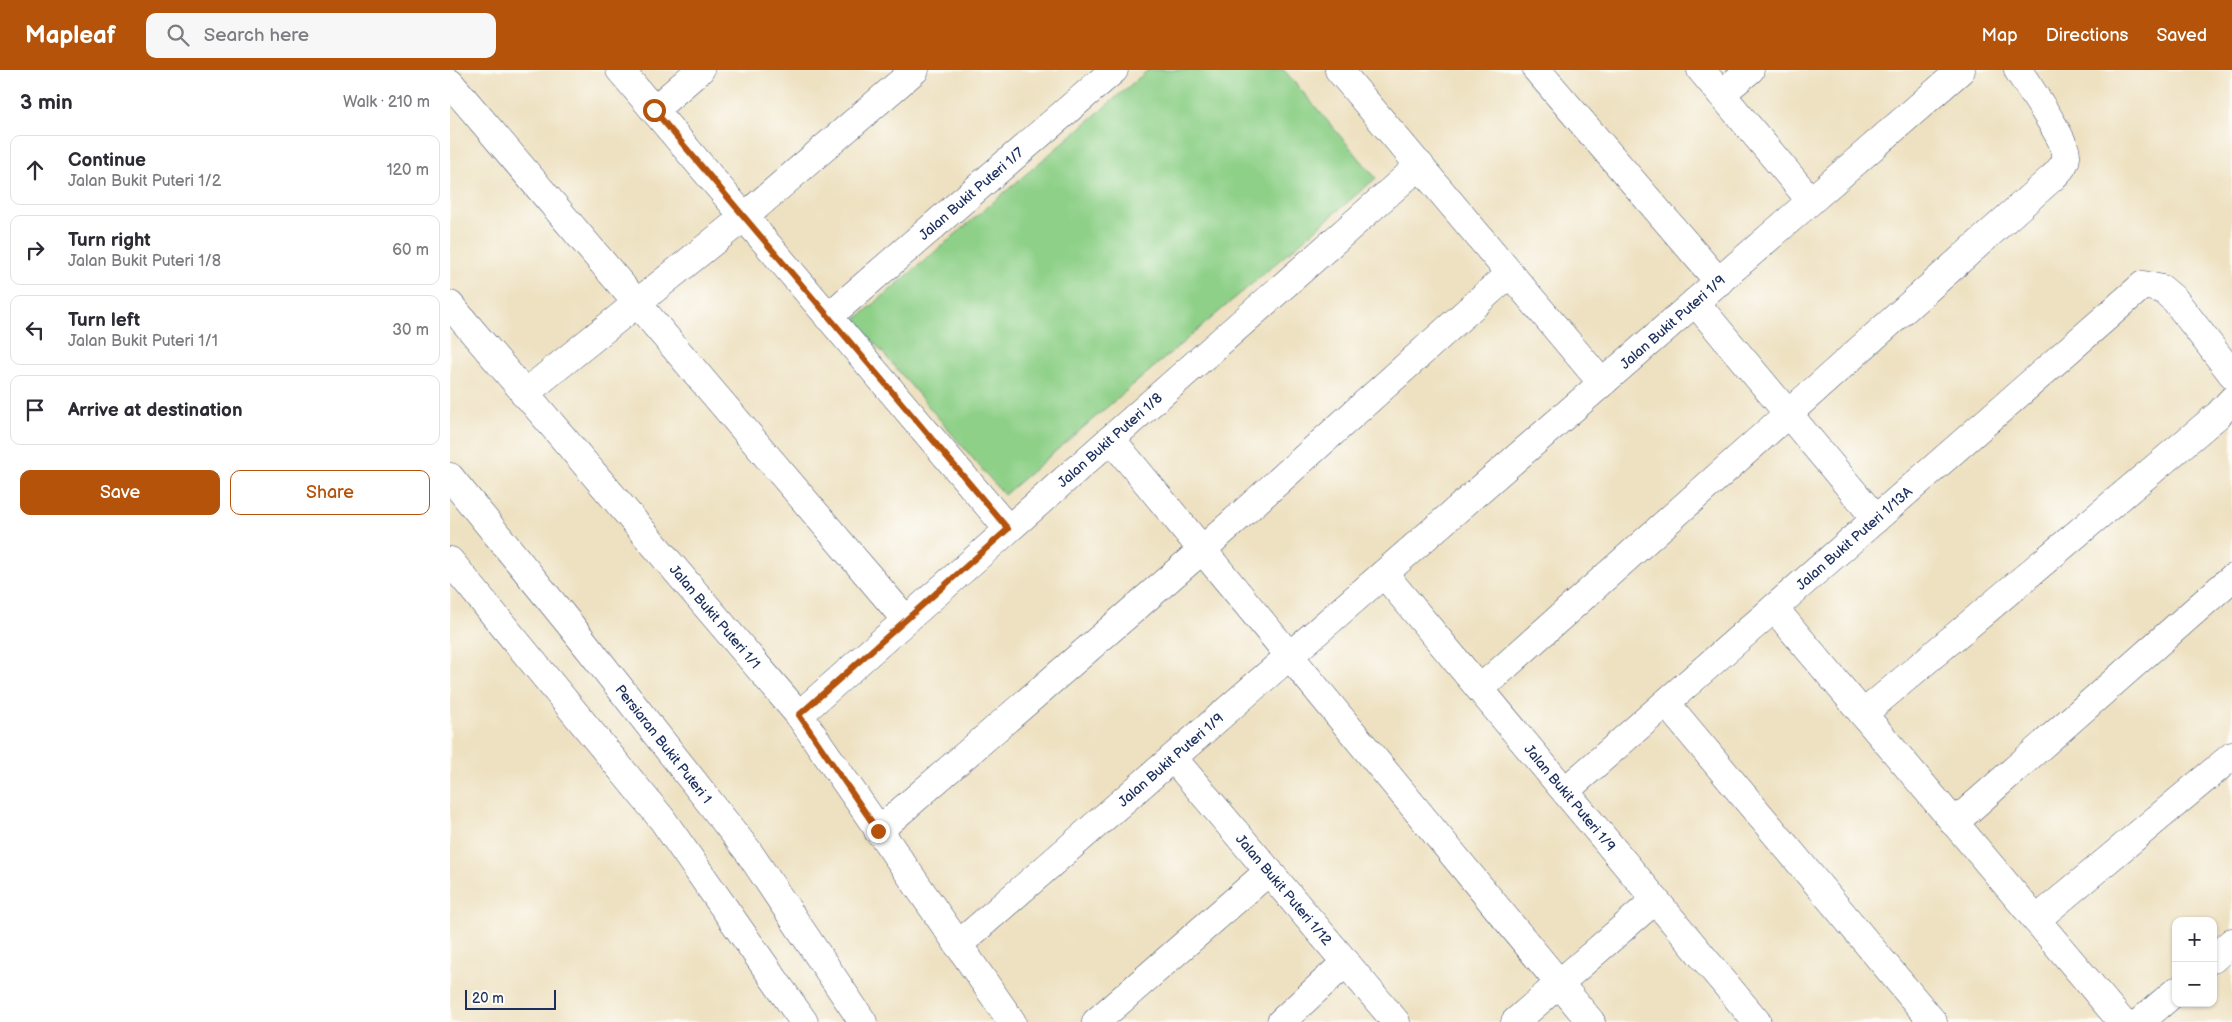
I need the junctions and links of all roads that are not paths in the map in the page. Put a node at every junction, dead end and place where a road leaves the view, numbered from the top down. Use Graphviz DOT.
graph roads {
  1 [pos="620,70"];
  2 [pos="700,70"];
  3 [pos="915,70"];
  4 [pos="1114,70"];
  5 [pos="1339,70"];
  6 [pos="1537,70"];
  7 [pos="1701,70"];
  8 [pos="1750,70"];
  9 [pos="1961,70"];
  10 [pos="2018,70"];
  11 [pos="450,83"];
  12 [pos="1721,94"];
  13 [pos="654,110"];
  14 [pos="1420,165"];
  15 [pos="1811,201"];
  16 [pos="744,217"];
  17 [pos="1510,273"];
  18 [pos="1718,282"];
  19 [pos="1695,302"];
  20 [pos="637,303"];
  21 [pos="450,305"];
  22 [pos="828,317"];
  23 [pos="2232,374"];
  24 [pos="1602,383"];
  25 [pos="524,394"];
  26 [pos="2232,400"];
  27 [pos="1788,413"];
  28 [pos="1111,439"];
  29 [pos="450,477"];
  30 [pos="1876,519"];
  31 [pos="1008,529"];
  32 [pos="1202,550"];
  33 [pos="450,561"];
  34 [pos="1384,574"];
  35 [pos="2232,578"];
  36 [pos="1774,608"];
  37 [pos="906,620"];
  38 [pos="1290,656"];
  39 [pos="1480,689"];
  40 [pos="1666,703"];
  41 [pos="1863,714"];
  42 [pos="799,715"];
  43 [pos="2232,756"];
  44 [pos="1173,758"];
  45 [pos="1565,791"];
  46 [pos="1954,823"];
  47 [pos="878,831"];
  48 [pos="1269,871"];
  49 [pos="1655,900"];
  50 [pos="2036,920"];
  51 [pos="2232,942"];
  52 [pos="958,945"];
  53 [pos="2217,955"];
  54 [pos="1346,962"];
  55 [pos="1560,983"];
  56 [pos="2172,994"];
  57 [pos="804,1022"];
  58 [pos="862,1022"];
  59 [pos="1012,1022"];
  60 [pos="1096,1022"];
  61 [pos="1281,1022"];
  62 [pos="1396,1022"];
  63 [pos="1515,1022"];
  64 [pos="1591,1022"];
  65 [pos="1757,1022"];
  66 [pos="1933,1022"];
  67 [pos="2122,1022"];
  68 [pos="2140,1022"];
  1 -- 13 [label="street"];
  2 -- 13 [label="street"];
  3 -- 16 [label="street"];
  4 -- 22 [label="street, Jalan Bukit Puteri 1/7"];
  5 -- 14 [label="street"];
  6 -- 18 [label="street"];
  7 -- 12 [label="street"];
  8 -- 12 [label="street"];
  9 -- 15 [label="street, Jalan Bukit Puteri 1/9"];
  10 -- 27 [label="street"];
  11 -- 20 [label="street"];
  12 -- 15 [label="street"];
  13 -- 16 [label="street"];
  14 -- 17 [label="street"];
  14 -- 28 [label="street, Jalan Bukit Puteri 1/8"];
  15 -- 18 [label="street, Jalan Bukit Puteri 1/9"];
  16 -- 20 [label="street"];
  16 -- 22 [label="street"];
  17 -- 24 [label="street"];
  17 -- 32 [label="street"];
  18 -- 19 [label="street, Jalan Bukit Puteri 1/9"];
  19 -- 24 [label="street, Jalan Bukit Puteri 1/9"];
  19 -- 27 [label="street"];
  20 -- 25 [label="street"];
  20 -- 37 [label="street"];
  21 -- 25 [label="street, Jalan Bukit Puteri 1/1"];
  22 -- 31 [label="street"];
  23 -- 30 [label="street, Jalan Bukit Puteri 1/13A"];
  24 -- 34 [label="street, Jalan Bukit Puteri 1/9"];
  25 -- 42 [label="street, Jalan Bukit Puteri 1/1"];
  26 -- 41 [label="street"];
  27 -- 30 [label="street"];
  27 -- 39 [label="street"];
  28 -- 31 [label="street, Jalan Bukit Puteri 1/8"];
  28 -- 32 [label="street"];
  29 -- 58 [label="street, Persiaran Bukit Puteri 1"];
  30 -- 36 [label="street, Jalan Bukit Puteri 1/13A"];
  31 -- 37 [label="street, Jalan Bukit Puteri 1/8"];
  32 -- 38 [label="street"];
  32 -- 47 [label="street"];
  33 -- 57 [label="street"];
  34 -- 38 [label="street, Jalan Bukit Puteri 1/9"];
  34 -- 39 [label="street, Jalan Bukit Puteri 1/9"];
  35 -- 46 [label="street"];
  36 -- 40 [label="street, Jalan Bukit Puteri 1/13A"];
  36 -- 41 [label="street"];
  37 -- 42 [label="street, Jalan Bukit Puteri 1/8"];
  38 -- 44 [label="street, Jalan Bukit Puteri 1/9"];
  38 -- 55 [label="street"];
  39 -- 45 [label="street, Jalan Bukit Puteri 1/9"];
  40 -- 45 [label="street, Jalan Bukit Puteri 1/13A"];
  40 -- 66 [label="street"];
  41 -- 46 [label="street"];
  42 -- 47 [label="street, Jalan Bukit Puteri 1/1"];
  43 -- 50 [label="street"];
  44 -- 48 [label="street, Jalan Bukit Puteri 1/12"];
  44 -- 52 [label="street, Jalan Bukit Puteri 1/9"];
  45 -- 49 [label="street, Jalan Bukit Puteri 1/9"];
  46 -- 50 [label="street"];
  47 -- 52 [label="street, Jalan Bukit Puteri 1/1"];
  48 -- 54 [label="street, Jalan Bukit Puteri 1/12"];
  48 -- 60 [label="street"];
  49 -- 55 [label="street"];
  49 -- 65 [label="street, Jalan Bukit Puteri 1/9"];
  50 -- 67 [label="street"];
  51 -- 53 [label="street"];
  52 -- 59 [label="street, Jalan Bukit Puteri 1/1"];
  54 -- 61 [label="street"];
  54 -- 62 [label="street, Jalan Bukit Puteri 1/12"];
  55 -- 63 [label="street"];
  55 -- 64 [label="street"];
  56 -- 68 [label="street"];
}
